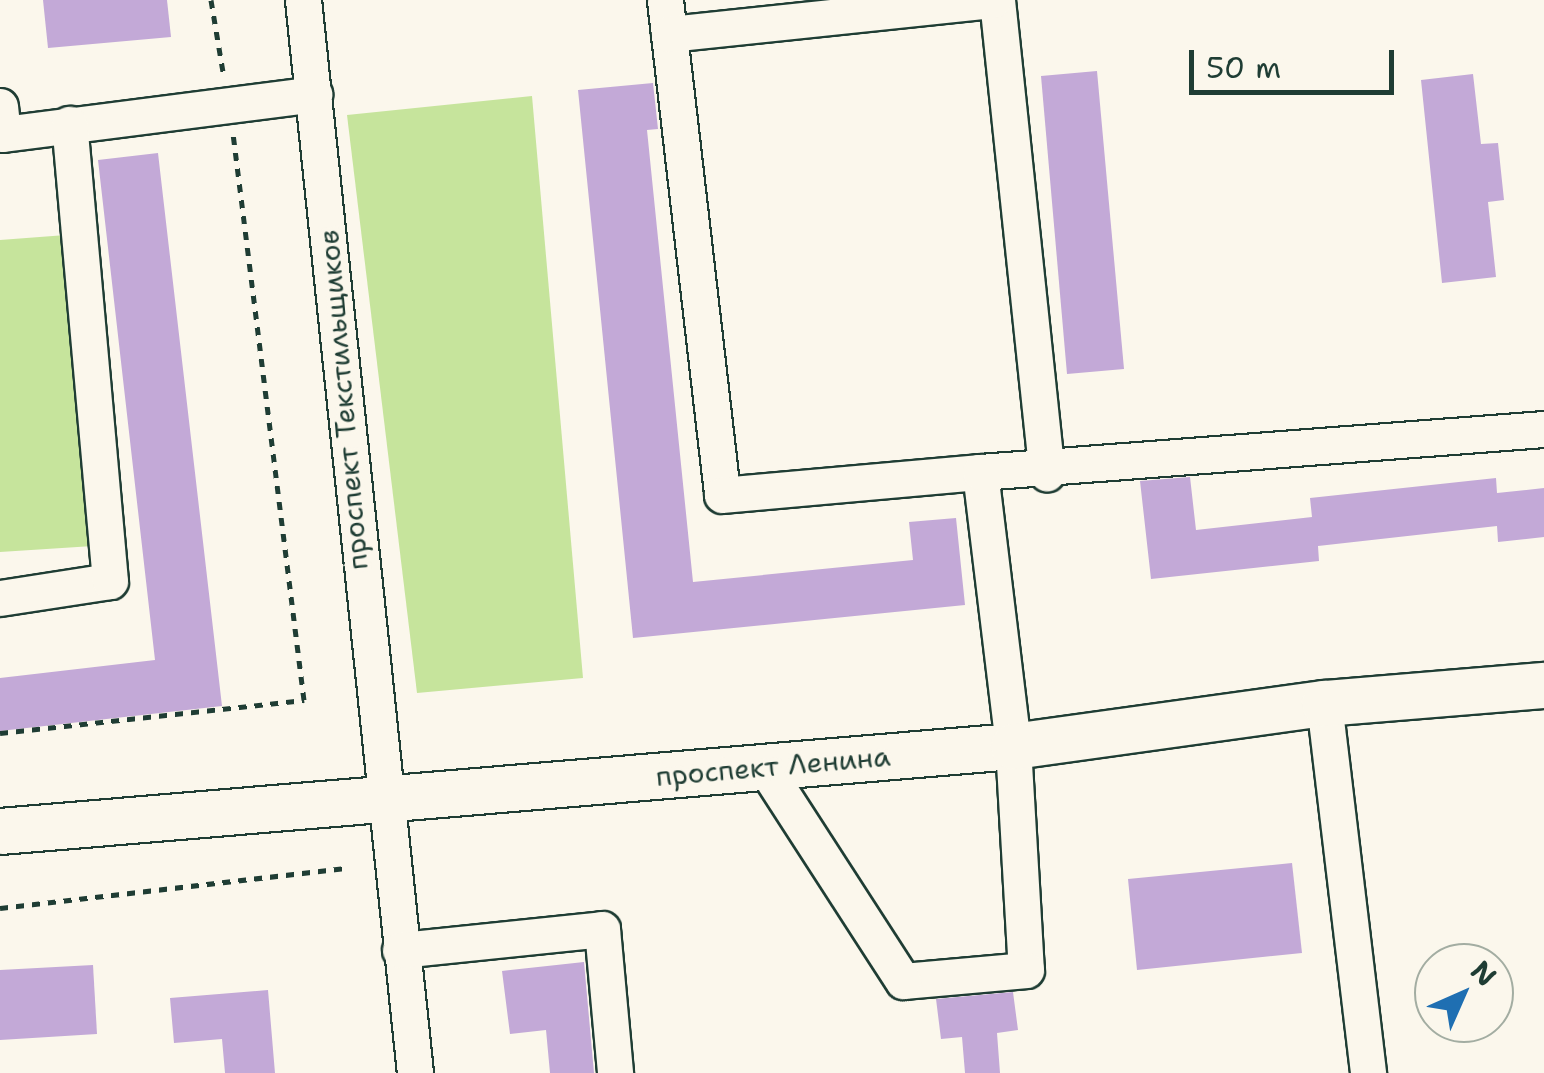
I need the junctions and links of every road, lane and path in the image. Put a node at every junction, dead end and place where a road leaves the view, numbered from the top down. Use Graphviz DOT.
graph roads {
  1 [pos="211,0"];
  2 [pos="303,0"];
  3 [pos="995,0"];
  4 [pos="667,17"];
  5 [pos="314,94"];
  6 [pos="0,106"];
  7 [pos="230,107"];
  8 [pos="69,124"];
  9 [pos="1544,429"];
  10 [pos="980,472"];
  11 [pos="1048,473"];
  12 [pos="0,598"];
  13 [pos="1544,685"];
  14 [pos="1324,703"];
  15 [pos="0,733"];
  16 [pos="1013,746"];
  17 [pos="764,766"];
  18 [pos="380,800"];
  19 [pos="0,831"];
  20 [pos="348,868"];
  21 [pos="0,908"];
  22 [pos="400,950"];
  23 [pos="415,1073"];
  24 [pos="615,1073"];
  25 [pos="1368,1073"];
  1 -- 7 [label="path"];
  2 -- 5 [label="street, проспект Текстильщиков"];
  3 -- 4 [label="street"];
  3 -- 11 [label="street"];
  4 -- 10 [label="street"];
  5 -- 7 [label="street"];
  5 -- 18 [label="street, проспект Текстильщиков"];
  6 -- 8 [label="street"];
  7 -- 8 [label="street"];
  7 -- 15 [label="path"];
  8 -- 12 [label="street"];
  9 -- 11 [label="street"];
  10 -- 11 [label="street"];
  10 -- 16 [label="street"];
  13 -- 14 [label="main road, проспект Ленина"];
  14 -- 16 [label="main road, проспект Ленина"];
  14 -- 25 [label="street"];
  16 -- 17 [label="main road, проспект Ленина"];
  16 -- 17 [label="street"];
  17 -- 18 [label="main road, проспект Ленина"];
  18 -- 19 [label="main road, проспект Ленина"];
  18 -- 22 [label="street, проспект Текстильщиков"];
  20 -- 21 [label="path"];
  22 -- 23 [label="street, проспект Текстильщиков"];
  22 -- 24 [label="street"];
}
